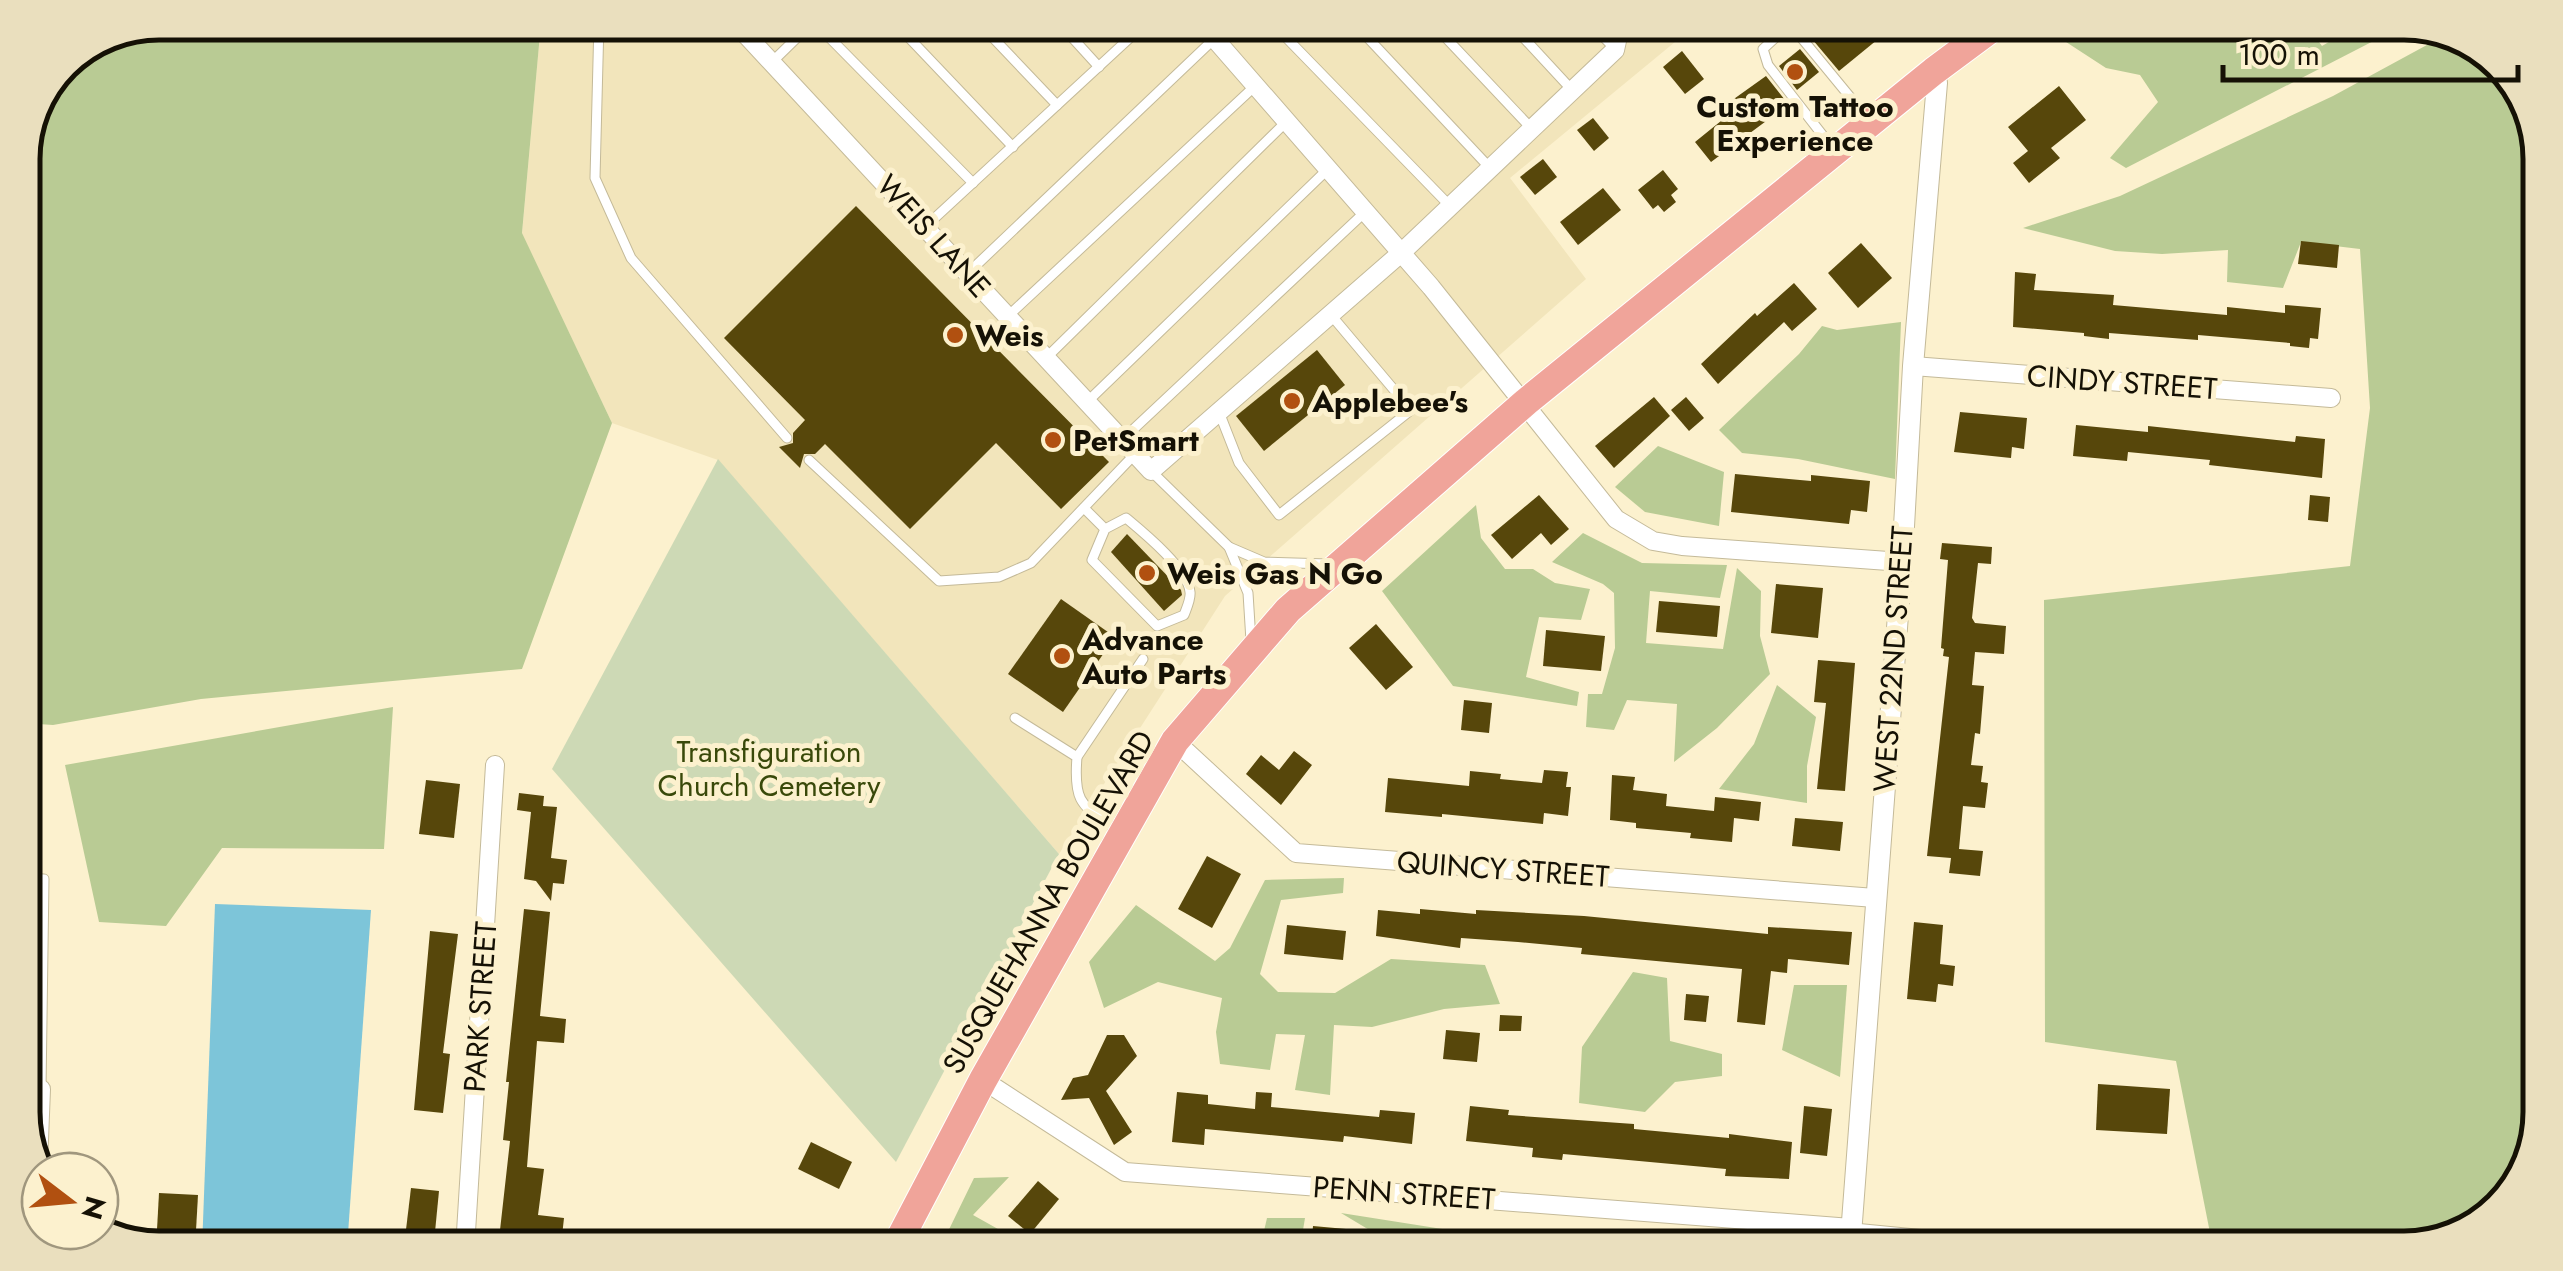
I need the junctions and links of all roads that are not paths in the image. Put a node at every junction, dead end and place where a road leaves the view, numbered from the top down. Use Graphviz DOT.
graph roads {
  1 [pos="599,40"];
  2 [pos="751,40"];
  3 [pos="795,40"];
  4 [pos="832,40"];
  5 [pos="911,40"];
  6 [pos="995,40"];
  7 [pos="1074,40"];
  8 [pos="1125,40"];
  9 [pos="1213,40"];
  10 [pos="1215,40"];
  11 [pos="1289,40"];
  12 [pos="1369,40"];
  13 [pos="1448,40"];
  14 [pos="1526,40"];
  15 [pos="1606,40"];
  16 [pos="1618,40"];
  17 [pos="1772,40"];
  18 [pos="1805,40"];
  19 [pos="1961,40"];
  20 [pos="1976,40"];
  21 [pos="1616,50"];
  22 [pos="772,62"];
  23 [pos="1099,67"];
  24 [pos="1934,71"];
  25 [pos="1255,86"];
  26 [pos="1572,90"];
  27 [pos="1057,105"];
  28 [pos="1286,122"];
  29 [pos="1870,122"];
  30 [pos="1532,129"];
  31 [pos="1013,146"];
  32 [pos="1835,151"];
  33 [pos="1490,168"];
  34 [pos="1328,169"];
  35 [pos="973,183"];
  36 [pos="1450,206"];
  37 [pos="1365,212"];
  38 [pos="926,228"];
  39 [pos="1402,253"];
  40 [pos="968,274"];
  41 [pos="1331,315"];
  42 [pos="1007,316"];
  43 [pos="1046,358"];
  44 [pos="1913,366"];
  45 [pos="2331,398"];
  46 [pos="1087,402"];
  47 [pos="1526,402"];
  48 [pos="1219,412"];
  49 [pos="787,438"];
  50 [pos="1128,447"];
  51 [pos="808,460"];
  52 [pos="1151,471"];
  53 [pos="1084,508"];
  54 [pos="1104,529"];
  55 [pos="1229,546"];
  56 [pos="1902,562"];
  57 [pos="1338,564"];
  58 [pos="1252,652"];
  59 [pos="1143,660"];
  60 [pos="1015,718"];
  61 [pos="1175,741"];
  62 [pos="1076,757"];
  63 [pos="495,765"];
  64 [pos="1122,834"];
  65 [pos="40,879"];
  66 [pos="1875,898"];
  67 [pos="983,1080"];
  68 [pos="41,1089"];
  69 [pos="40,1114"];
  70 [pos="465,1231"];
  71 [pos="904,1231"];
  72 [pos="1773,1231"];
  73 [pos="1851,1231"];
  1 -- 49 [label="lane"];
  2 -- 22 [label="street, WEIS LANE"];
  3 -- 22 [label="lane"];
  4 -- 35 [label="lane"];
  5 -- 31 [label="lane"];
  6 -- 27 [label="lane"];
  7 -- 23 [label="lane"];
  8 -- 23 [label="lane"];
  9 -- 40 [label="lane"];
  10 -- 25 [label="street"];
  11 -- 36 [label="lane"];
  12 -- 33 [label="lane"];
  13 -- 30 [label="lane"];
  14 -- 26 [label="lane"];
  15 -- 21 [label="lane"];
  16 -- 21 [label="street"];
  17 -- 32 [label="lane"];
  18 -- 29 [label="lane"];
  19 -- 24 [label="highway, SUSQUEHANNA BOULEVARD"];
  20 -- 24 [label="highway, SUSQUEHANNA BOULEVARD"];
  21 -- 26 [label="street"];
  22 -- 38 [label="street, WEIS LANE"];
  23 -- 27 [label="lane"];
  24 -- 29 [label="highway, SUSQUEHANNA BOULEVARD"];
  24 -- 44 [label="street, WEST 22ND STREET"];
  25 -- 28 [label="street"];
  25 -- 42 [label="lane"];
  26 -- 30 [label="street"];
  27 -- 31 [label="lane"];
  28 -- 34 [label="street"];
  28 -- 43 [label="lane"];
  29 -- 32 [label="highway, SUSQUEHANNA BOULEVARD"];
  30 -- 33 [label="street"];
  31 -- 35 [label="lane"];
  32 -- 47 [label="highway, SUSQUEHANNA BOULEVARD"];
  33 -- 36 [label="street"];
  34 -- 37 [label="street"];
  34 -- 46 [label="lane"];
  35 -- 38 [label="lane"];
  36 -- 39 [label="street"];
  37 -- 39 [label="street"];
  37 -- 50 [label="lane"];
  38 -- 40 [label="street, WEIS LANE"];
  39 -- 41 [label="street"];
  39 -- 47 [label="street"];
  40 -- 42 [label="street, WEIS LANE"];
  41 -- 48 [label="street"];
  41 -- 48 [label="lane"];
  42 -- 43 [label="street, WEIS LANE"];
  43 -- 46 [label="street, WEIS LANE"];
  44 -- 45 [label="street, CINDY STREET"];
  44 -- 56 [label="street, WEST 22ND STREET"];
  46 -- 50 [label="street, WEIS LANE"];
  47 -- 56 [label="street"];
  47 -- 57 [label="highway, SUSQUEHANNA BOULEVARD"];
  48 -- 52 [label="street"];
  50 -- 52 [label="street, WEIS LANE"];
  50 -- 53 [label="lane"];
  51 -- 53 [label="lane"];
  52 -- 55 [label="lane"];
  53 -- 54 [label="lane"];
  54 -- 54 [label="lane"];
  55 -- 57 [label="lane"];
  55 -- 58 [label="lane"];
  56 -- 66 [label="street, WEST 22ND STREET"];
  57 -- 58 [label="highway, SUSQUEHANNA BOULEVARD"];
  58 -- 61 [label="highway, SUSQUEHANNA BOULEVARD"];
  59 -- 62 [label="lane"];
  60 -- 62 [label="lane"];
  61 -- 64 [label="highway, SUSQUEHANNA BOULEVARD"];
  61 -- 66 [label="street, QUINCY STREET"];
  62 -- 64 [label="lane"];
  63 -- 70 [label="street, PARK STREET"];
  64 -- 67 [label="highway, SUSQUEHANNA BOULEVARD"];
  65 -- 68 [label="lane"];
  66 -- 73 [label="street, WEST 22ND STREET"];
  67 -- 71 [label="highway, SUSQUEHANNA BOULEVARD"];
  67 -- 72 [label="street, PENN STREET"];
  68 -- 69 [label="street"];
}
